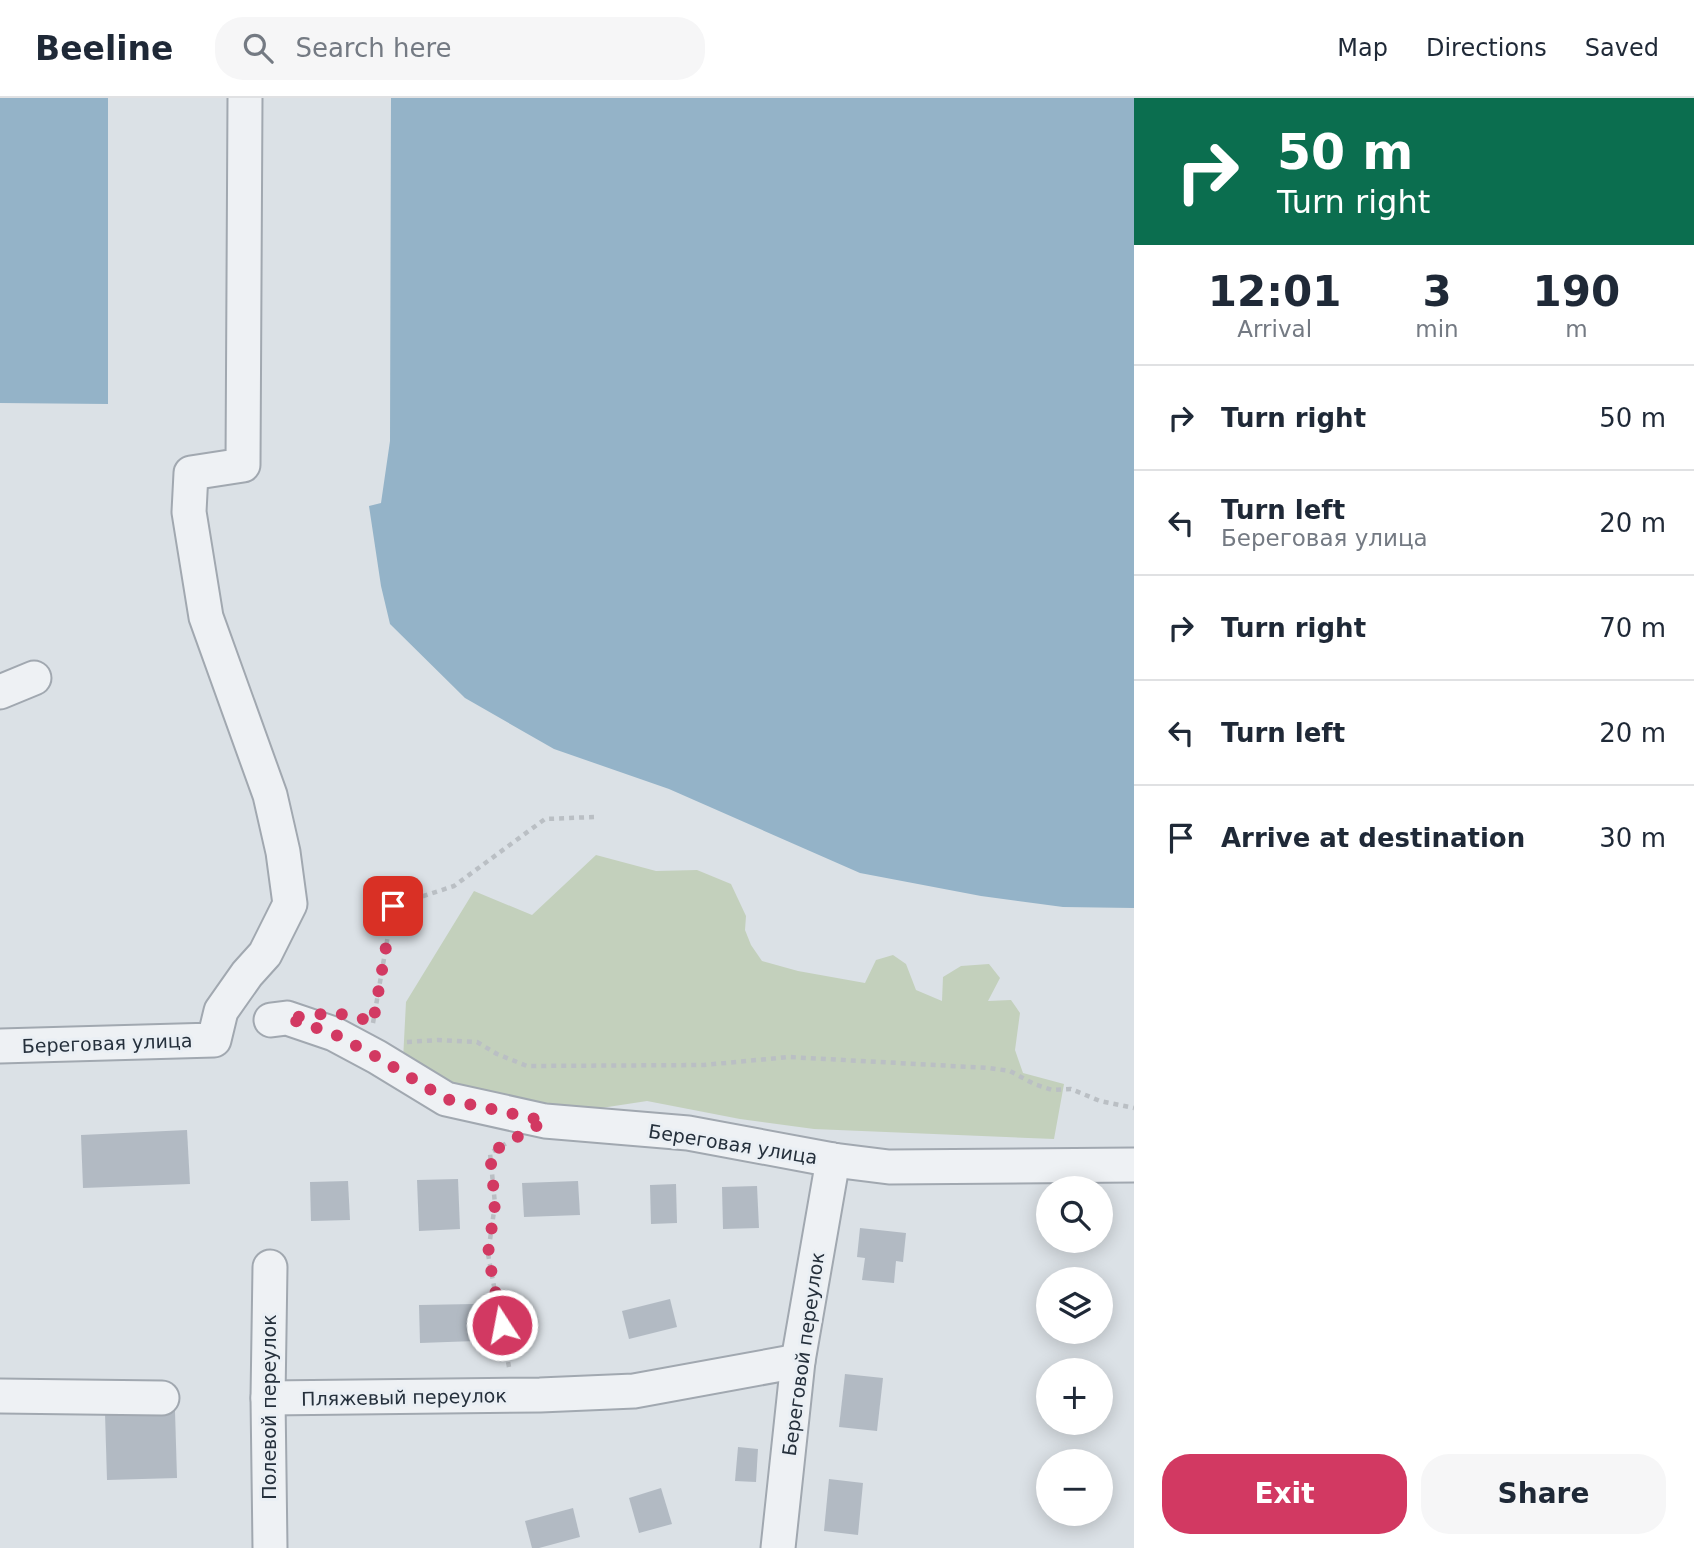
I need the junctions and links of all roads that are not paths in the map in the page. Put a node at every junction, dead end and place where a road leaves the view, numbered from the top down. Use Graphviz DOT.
graph roads {
  1 [pos="245,98"];
  2 [pos="34,678"];
  3 [pos="0,692"];
  4 [pos="271,1020"];
  5 [pos="0,1046"];
  6 [pos="833,1160"];
  7 [pos="1134,1165"];
  8 [pos="270,1267"];
  9 [pos="798,1361"];
  10 [pos="0,1396"];
  11 [pos="162,1398"];
  12 [pos="268,1398"];
  13 [pos="270,1548"];
  14 [pos="778,1548"];
  1 -- 5 [label="street, Береговая улица"];
  2 -- 3 [label="street"];
  4 -- 6 [label="street, Береговая улица"];
  6 -- 7 [label="street, Береговая улица"];
  6 -- 9 [label="street, Береговой переулок"];
  8 -- 12 [label="street, Полевой переулок"];
  9 -- 12 [label="street, Пляжевый переулок"];
  9 -- 14 [label="street, Береговой переулок"];
  10 -- 11 [label="street"];
  12 -- 13 [label="street, Полевой переулок"];
}
